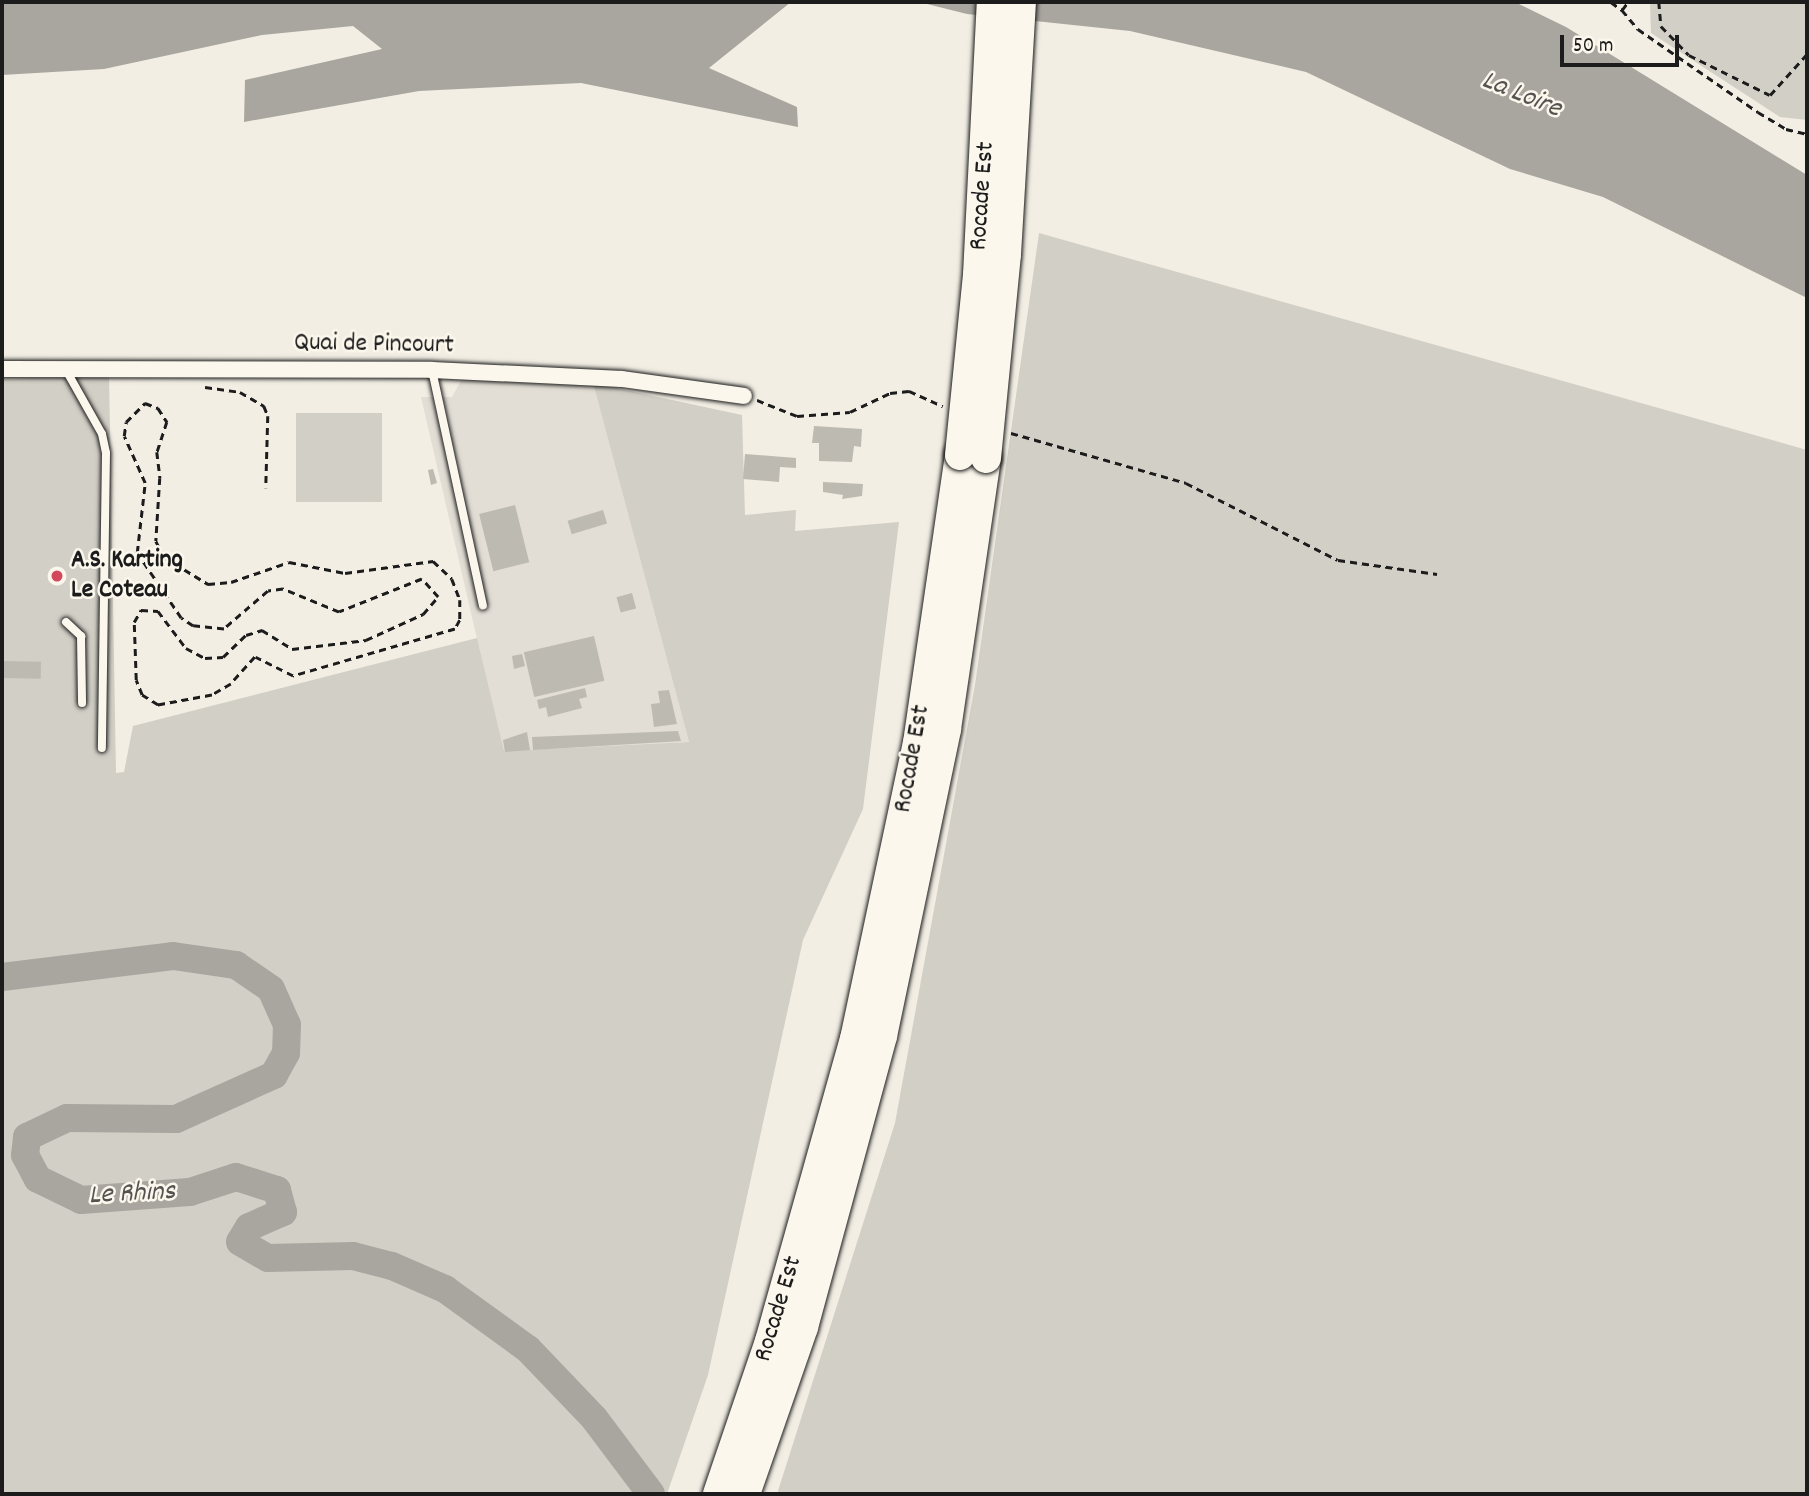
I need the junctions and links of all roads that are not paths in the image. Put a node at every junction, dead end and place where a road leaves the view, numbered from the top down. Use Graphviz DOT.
graph roads {
  1 [pos="992,2"];
  2 [pos="1021,2"];
  3 [pos="2,369"];
  4 [pos="66,370"];
  5 [pos="432,370"];
  6 [pos="744,396"];
  7 [pos="973,457"];
  8 [pos="483,606"];
  9 [pos="66,622"];
  10 [pos="82,703"];
  11 [pos="103,748"];
  12 [pos="735,1486"];
  1 -- 7 [label="highway, Rocade Est, bridge"];
  2 -- 7 [label="highway, Rocade Est, bridge"];
  3 -- 4 [label="street, Quai de Pincourt"];
  4 -- 5 [label="street, Quai de Pincourt"];
  4 -- 11 [label="lane"];
  5 -- 6 [label="street, Quai de Pincourt"];
  5 -- 8 [label="lane"];
  7 -- 12 [label="highway, Rocade Est"];
  9 -- 10 [label="lane"];
}
